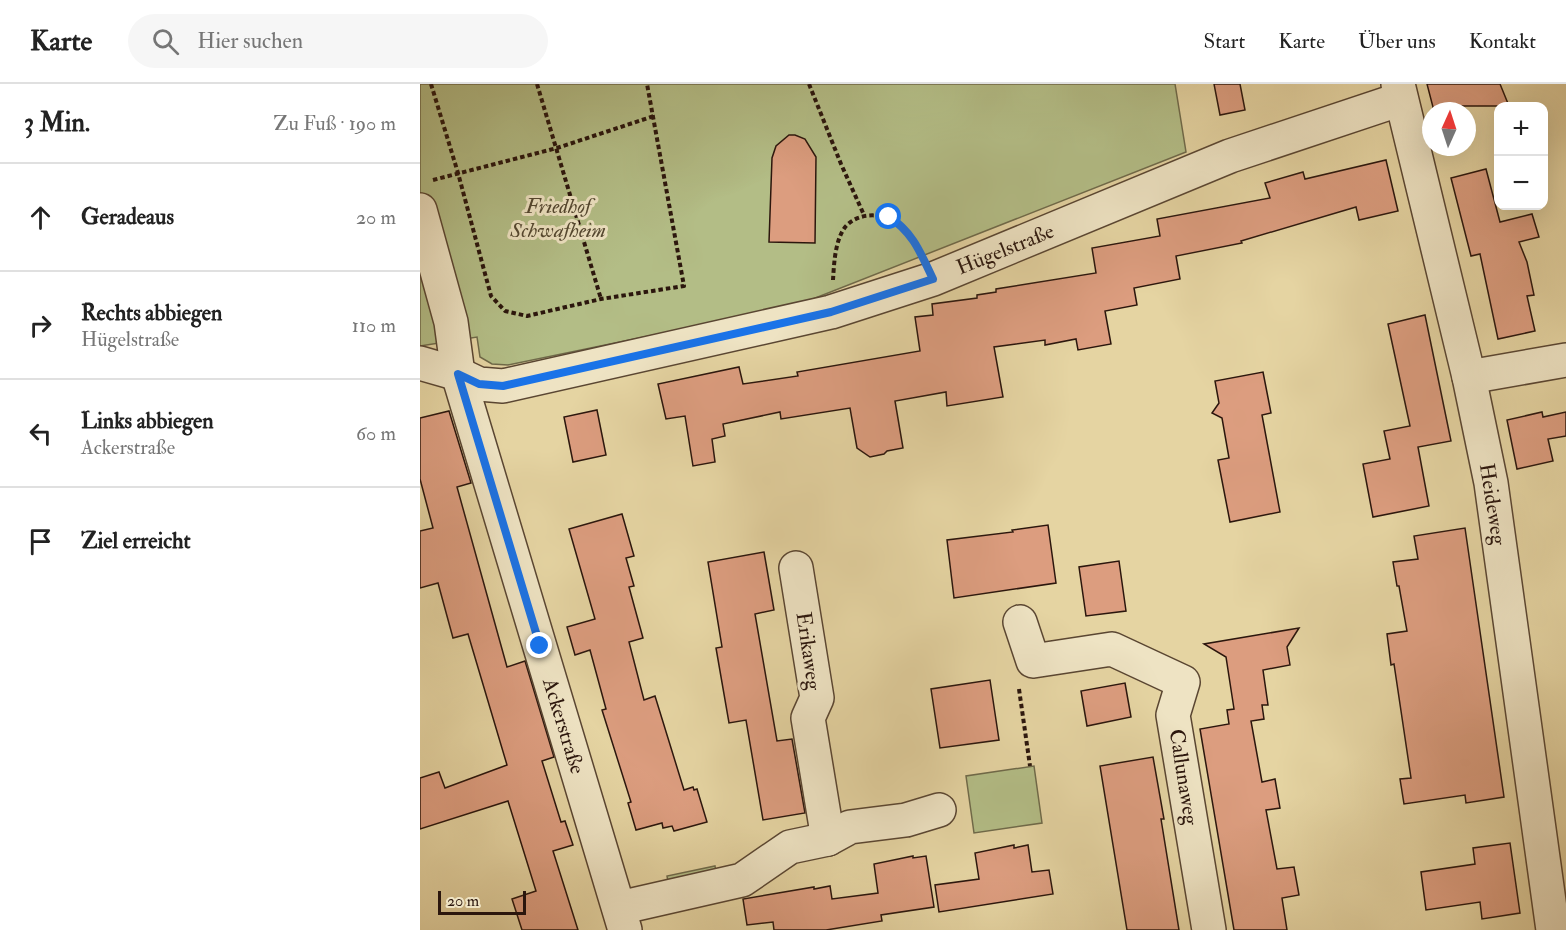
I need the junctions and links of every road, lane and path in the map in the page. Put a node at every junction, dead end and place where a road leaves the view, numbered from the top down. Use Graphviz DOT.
graph roads {
  1 [pos="431,84"];
  2 [pos="537,84"];
  3 [pos="647,84"];
  4 [pos="809,84"];
  5 [pos="1400,92"];
  6 [pos="654,116"];
  7 [pos="557,148"];
  8 [pos="458,173"];
  9 [pos="438,179"];
  10 [pos="420,210"];
  11 [pos="864,215"];
  12 [pos="834,266"];
  13 [pos="933,279"];
  14 [pos="601,299"];
  15 [pos="1566,360"];
  16 [pos="420,363"];
  17 [pos="458,374"];
  18 [pos="1469,377"];
  19 [pos="796,568"];
  20 [pos="1020,622"];
  21 [pos="1033,661"];
  22 [pos="1029,766"];
  23 [pos="939,810"];
  24 [pos="828,839"];
  25 [pos="622,919"];
  26 [pos="1209,930"];
  27 [pos="1553,930"];
  1 -- 8 [label="path"];
  2 -- 7 [label="path"];
  3 -- 6 [label="path"];
  4 -- 11 [label="path"];
  5 -- 13 [label="street, Hügelstraße"];
  5 -- 18 [label="street, Heideweg"];
  6 -- 7 [label="path"];
  6 -- 14 [label="path"];
  7 -- 8 [label="path"];
  7 -- 14 [label="path"];
  8 -- 9 [label="path"];
  8 -- 14 [label="path"];
  10 -- 17 [label="street, Ackerstraße"];
  11 -- 12 [label="path"];
  11 -- 13 [label="path"];
  13 -- 17 [label="street, Hügelstraße"];
  15 -- 18 [label="street"];
  16 -- 17 [label="street, Hügelstraße"];
  17 -- 25 [label="street, Ackerstraße"];
  18 -- 27 [label="street, Heideweg"];
  19 -- 24 [label="street, Erikaweg"];
  20 -- 21 [label="street"];
  21 -- 22 [label="path"];
  21 -- 26 [label="street, Callunaweg"];
  23 -- 24 [label="street"];
  24 -- 25 [label="street"];
}
